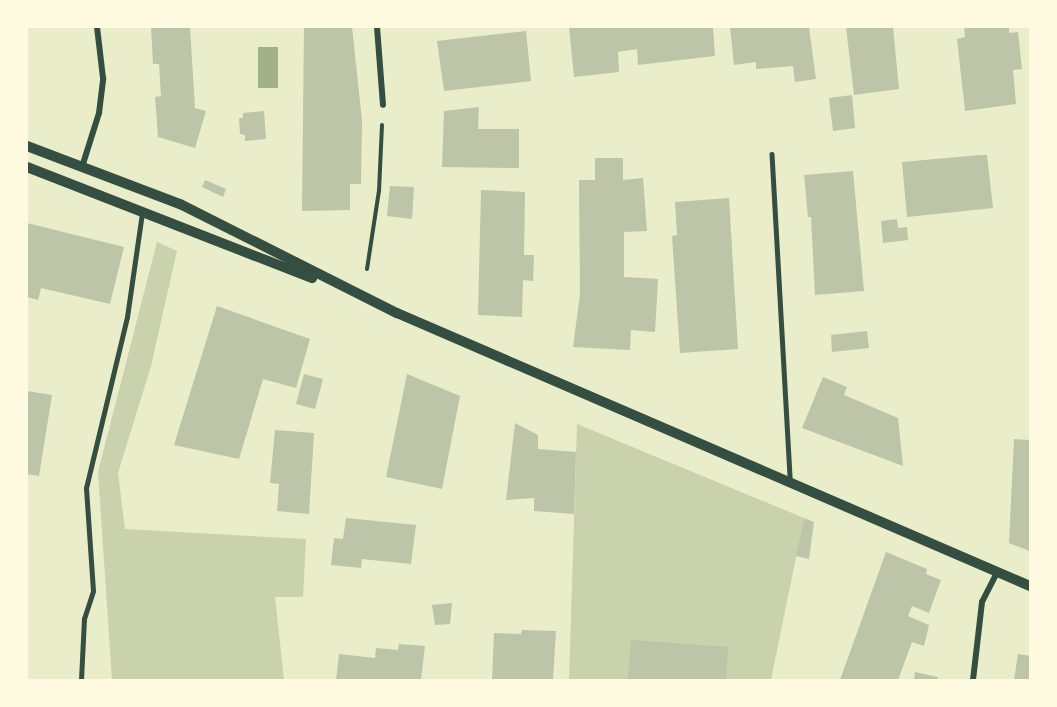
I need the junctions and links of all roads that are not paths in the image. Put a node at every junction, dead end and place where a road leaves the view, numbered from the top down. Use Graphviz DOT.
graph roads {
  1 [pos="97,27"];
  2 [pos="377,27"];
  3 [pos="383,105"];
  4 [pos="27,146"];
  5 [pos="771,154"];
  6 [pos="27,166"];
  7 [pos="82,167"];
  8 [pos="74,185"];
  9 [pos="142,213"];
  10 [pos="362,297"];
  11 [pos="790,483"];
  12 [pos="997,573"];
  13 [pos="1030,586"];
  14 [pos="81,680"];
  15 [pos="973,680"];
  1 -- 7 [label="street"];
  2 -- 3 [label="street"];
  4 -- 7 [label="street"];
  5 -- 11 [label="lane"];
  6 -- 8 [label="street"];
  7 -- 8 [label="street"];
  7 -- 10 [label="street"];
  8 -- 9 [label="street"];
  9 -- 10 [label="street"];
  9 -- 14 [label="lane"];
  10 -- 11 [label="street"];
  11 -- 12 [label="street"];
  12 -- 13 [label="street"];
  12 -- 15 [label="street"];
}
